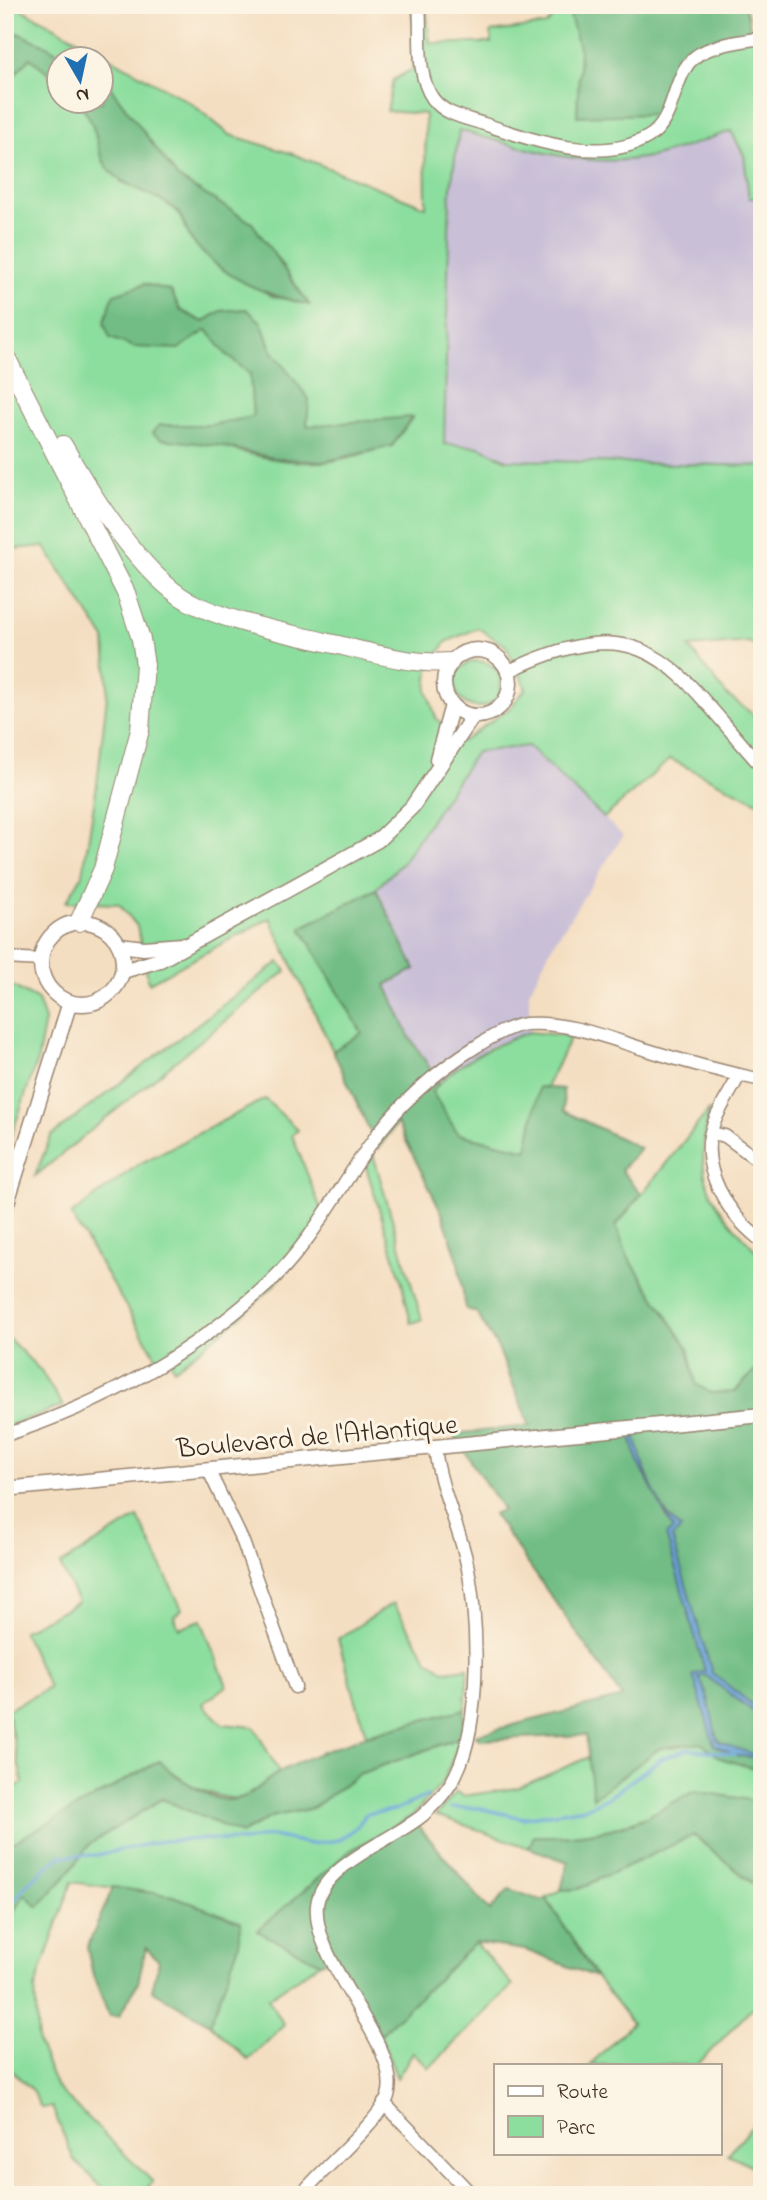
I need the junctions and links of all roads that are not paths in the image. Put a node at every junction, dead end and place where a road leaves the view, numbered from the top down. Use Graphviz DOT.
graph roads {
  1 [pos="419,5"];
  2 [pos="762,38"];
  3 [pos="5,340"];
  4 [pos="5,355"];
  5 [pos="450,662"];
  6 [pos="509,671"];
  7 [pos="452,705"];
  8 [pos="473,716"];
  9 [pos="762,767"];
  10 [pos="432,774"];
  11 [pos="79,922"];
  12 [pos="119,945"];
  13 [pos="187,945"];
  14 [pos="5,958"];
  15 [pos="41,960"];
  16 [pos="123,971"];
  17 [pos="70,1002"];
  18 [pos="739,1075"];
  19 [pos="762,1080"];
  20 [pos="711,1133"];
  21 [pos="762,1163"];
  22 [pos="5,1209"];
  23 [pos="762,1233"];
  24 [pos="762,1415"];
  25 [pos="5,1435"];
  26 [pos="435,1448"];
  27 [pos="208,1469"];
  28 [pos="5,1489"];
  29 [pos="295,1687"];
  30 [pos="384,2103"];
  31 [pos="301,2195"];
  32 [pos="472,2195"];
  1 -- 2 [label="street"];
  3 -- 5 [label="highway"];
  4 -- 11 [label="highway"];
  5 -- 6 [label="main road"];
  5 -- 7 [label="main road"];
  6 -- 8 [label="main road"];
  6 -- 9 [label="street"];
  7 -- 8 [label="main road"];
  7 -- 10 [label="main road"];
  8 -- 10 [label="main road"];
  10 -- 13 [label="main road"];
  11 -- 12 [label="main road"];
  11 -- 15 [label="main road"];
  12 -- 13 [label="main road"];
  12 -- 16 [label="main road"];
  13 -- 16 [label="main road"];
  14 -- 15 [label="street"];
  15 -- 17 [label="main road"];
  16 -- 17 [label="main road"];
  17 -- 22 [label="main road"];
  18 -- 19 [label="street"];
  18 -- 20 [label="street"];
  18 -- 25 [label="street"];
  20 -- 21 [label="street"];
  20 -- 23 [label="street"];
  24 -- 26 [label="main road, Boulevard de l'Atlantique"];
  26 -- 27 [label="main road, Boulevard de l'Atlantique"];
  26 -- 30 [label="street"];
  27 -- 28 [label="main road, Boulevard de l'Atlantique"];
  27 -- 29 [label="street"];
  30 -- 31 [label="street"];
  30 -- 32 [label="street"];
}
